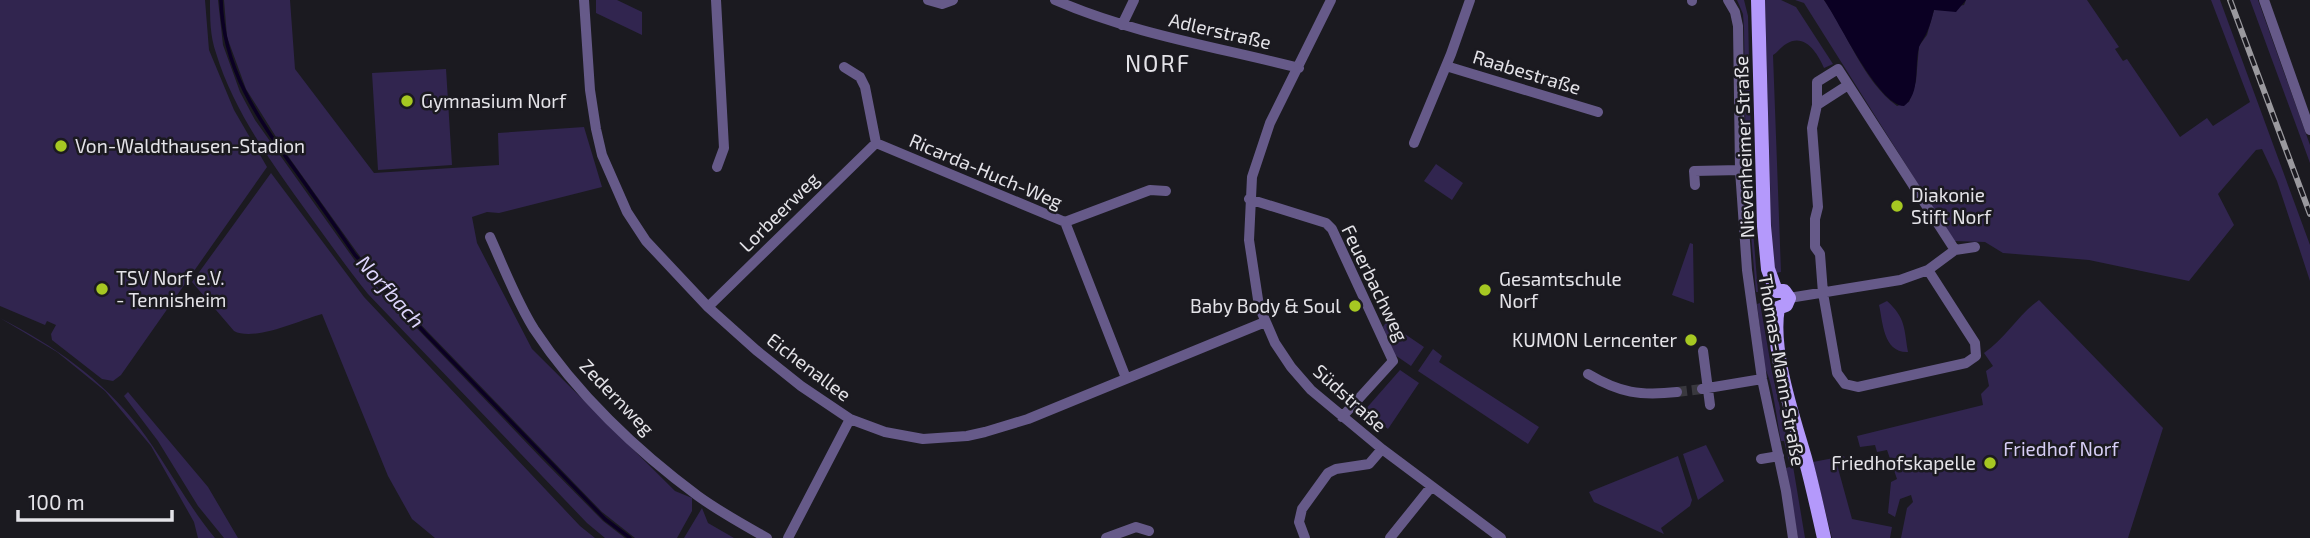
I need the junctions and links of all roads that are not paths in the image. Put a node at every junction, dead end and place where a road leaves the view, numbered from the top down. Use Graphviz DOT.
graph roads {
  1 [pos="584,0"];
  2 [pos="716,0"];
  3 [pos="928,0"];
  4 [pos="953,0"];
  5 [pos="1055,0"];
  6 [pos="1134,0"];
  7 [pos="1331,0"];
  8 [pos="1470,0"];
  9 [pos="1728,0"];
  10 [pos="1758,0"];
  11 [pos="2264,0"];
  12 [pos="1122,25"];
  13 [pos="1446,66"];
  14 [pos="844,67"];
  15 [pos="1299,68"];
  16 [pos="1848,85"];
  17 [pos="1817,105"];
  18 [pos="1598,112"];
  19 [pos="2310,130"];
  20 [pos="1414,143"];
  21 [pos="876,144"];
  22 [pos="717,167"];
  23 [pos="1740,170"];
  24 [pos="1695,185"];
  25 [pos="1166,191"];
  26 [pos="1250,199"];
  27 [pos="1065,222"];
  28 [pos="490,237"];
  29 [pos="1975,247"];
  30 [pos="1955,250"];
  31 [pos="1928,270"];
  32 [pos="1823,293"];
  33 [pos="1781,299"];
  34 [pos="708,307"];
  35 [pos="1265,322"];
  36 [pos="1703,351"];
  37 [pos="1588,374"];
  38 [pos="1126,378"];
  39 [pos="1762,379"];
  40 [pos="1705,389"];
  41 [pos="1677,392"];
  42 [pos="1710,405"];
  43 [pos="1342,417"];
  44 [pos="850,419"];
  45 [pos="1382,449"];
  46 [pos="1779,456"];
  47 [pos="1761,459"];
  48 [pos="1431,487"];
  49 [pos="1149,531"];
  50 [pos="1395,536"];
  51 [pos="767,538"];
  52 [pos="788,538"];
  53 [pos="1106,538"];
  54 [pos="1305,538"];
  55 [pos="1501,538"];
  56 [pos="1793,538"];
  57 [pos="1824,538"];
  1 -- 34 [label="street, Eichenallee"];
  2 -- 22 [label="street"];
  3 -- 4 [label="street"];
  5 -- 12 [label="street, Adlerstraße"];
  6 -- 12 [label="street"];
  7 -- 15 [label="street, Südstraße"];
  8 -- 13 [label="street"];
  9 -- 23 [label="street, Thomas-Mann-Straße"];
  10 -- 33 [label="main road, Nievenheimer Straße"];
  11 -- 19 [label="street"];
  12 -- 15 [label="street, Adlerstraße"];
  13 -- 18 [label="street, Raabestraße"];
  13 -- 20 [label="street"];
  14 -- 21 [label="street"];
  15 -- 26 [label="street, Südstraße"];
  16 -- 17 [label="street"];
  16 -- 17 [label="street"];
  16 -- 30 [label="street"];
  17 -- 32 [label="street"];
  21 -- 27 [label="street, Ricarda-Huch-Weg"];
  21 -- 34 [label="street, Lorbeerweg"];
  23 -- 24 [label="street"];
  23 -- 39 [label="street, Thomas-Mann-Straße"];
  25 -- 27 [label="street, Ricarda-Huch-Weg"];
  26 -- 35 [label="street, Südstraße"];
  26 -- 43 [label="street, Feuerbachweg"];
  27 -- 38 [label="street"];
  28 -- 51 [label="street, Zedernweg"];
  29 -- 30 [label="street"];
  30 -- 31 [label="street"];
  31 -- 32 [label="street"];
  31 -- 32 [label="street"];
  32 -- 33 [label="street"];
  33 -- 57 [label="main road, Nievenheimer Straße"];
  34 -- 44 [label="street, Eichenallee"];
  35 -- 38 [label="street, Eichenallee"];
  35 -- 43 [label="street, Südstraße"];
  36 -- 40 [label="street"];
  37 -- 41 [label="street"];
  38 -- 44 [label="street, Eichenallee"];
  39 -- 40 [label="street"];
  39 -- 46 [label="street, Thomas-Mann-Straße"];
  40 -- 42 [label="street"];
  43 -- 45 [label="street, Südstraße"];
  44 -- 52 [label="street"];
  45 -- 48 [label="street, Südstraße"];
  45 -- 54 [label="street"];
  46 -- 47 [label="street"];
  46 -- 56 [label="street, Thomas-Mann-Straße"];
  48 -- 50 [label="street"];
  48 -- 55 [label="street, Südstraße"];
  49 -- 53 [label="street"];
}
